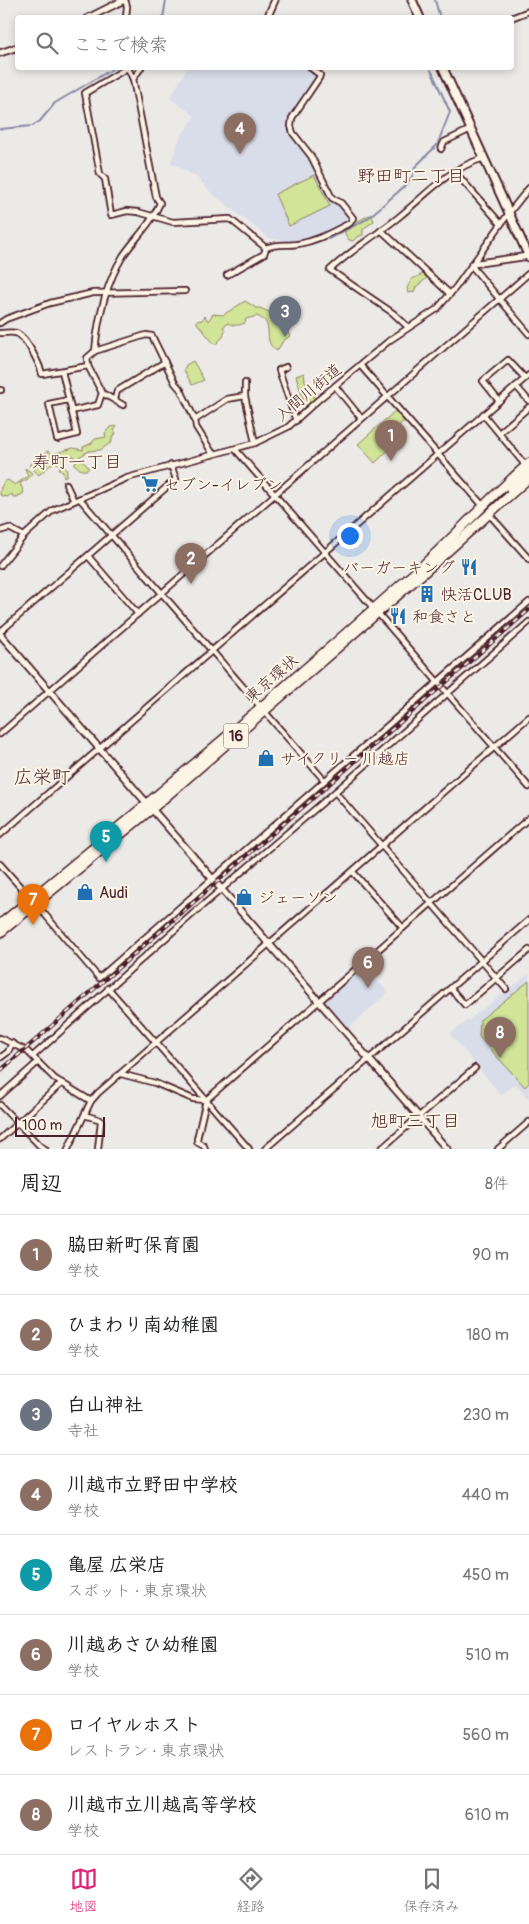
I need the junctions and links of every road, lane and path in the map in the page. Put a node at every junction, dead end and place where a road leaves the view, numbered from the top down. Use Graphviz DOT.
graph roads {
  1 [pos="124,0"];
  2 [pos="275,0"];
  3 [pos="412,0"];
  4 [pos="529,11"];
  5 [pos="94,15"];
  6 [pos="126,15"];
  7 [pos="269,15"];
  8 [pos="419,15"];
  9 [pos="514,17"];
  10 [pos="15,48"];
  11 [pos="0,53"];
  12 [pos="125,70"];
  13 [pos="129,70"];
  14 [pos="139,70"];
  15 [pos="314,70"];
  16 [pos="444,70"];
  17 [pos="132,79"];
  18 [pos="471,129"];
  19 [pos="441,149"];
  20 [pos="484,158"];
  21 [pos="454,172"];
  22 [pos="529,188"];
  23 [pos="509,213"];
  24 [pos="154,216"];
  25 [pos="501,224"];
  26 [pos="381,230"];
  27 [pos="266,248"];
  28 [pos="529,256"];
  29 [pos="472,264"];
  30 [pos="528,274"];
  31 [pos="227,275"];
  32 [pos="185,291"];
  33 [pos="107,292"];
  34 [pos="450,294"];
  35 [pos="498,298"];
  36 [pos="0,323"];
  37 [pos="408,326"];
  38 [pos="0,333"];
  39 [pos="529,334"];
  40 [pos="95,351"];
  41 [pos="165,362"];
  42 [pos="360,365"];
  43 [pos="88,366"];
  44 [pos="286,367"];
  45 [pos="62,371"];
  46 [pos="529,374"];
  47 [pos="524,378"];
  48 [pos="245,383"];
  49 [pos="335,386"];
  50 [pos="516,386"];
  51 [pos="102,393"];
  52 [pos="245,396"];
  53 [pos="388,396"];
  54 [pos="115,399"];
  55 [pos="68,400"];
  56 [pos="499,401"];
  57 [pos="529,401"];
  58 [pos="123,405"];
  59 [pos="529,407"];
  60 [pos="71,411"];
  61 [pos="483,414"];
  62 [pos="361,418"];
  63 [pos="195,420"];
  64 [pos="296,421"];
  65 [pos="499,434"];
  66 [pos="255,443"];
  67 [pos="235,449"];
  68 [pos="212,454"];
  69 [pos="437,454"];
  70 [pos="171,465"];
  71 [pos="528,466"];
  72 [pos="529,478"];
  73 [pos="66,484"];
  74 [pos="274,495"];
  75 [pos="80,498"];
  76 [pos="74,501"];
  77 [pos="484,507"];
  78 [pos="489,514"];
  79 [pos="0,531"];
  80 [pos="467,533"];
  81 [pos="112,535"];
  82 [pos="24,536"];
  83 [pos="324,553"];
  84 [pos="88,556"];
  85 [pos="529,559"];
  86 [pos="0,566"];
  87 [pos="162,593"];
  88 [pos="529,602"];
  89 [pos="374,611"];
  90 [pos="138,614"];
  91 [pos="529,622"];
  92 [pos="0,633"];
  93 [pos="212,650"];
  94 [pos="437,682"];
  95 [pos="49,691"];
  96 [pos="447,694"];
  97 [pos="263,708"];
  98 [pos="529,717"];
  99 [pos="0,734"];
  100 [pos="495,747"];
  101 [pos="99,748"];
  102 [pos="324,780"];
  103 [pos="529,787"];
  104 [pos="335,792"];
  105 [pos="150,806"];
  106 [pos="529,818"];
  107 [pos="0,835"];
  108 [pos="381,845"];
  109 [pos="0,864"];
  110 [pos="353,872"];
  111 [pos="212,879"];
  112 [pos="222,889"];
  113 [pos="33,902"];
  114 [pos="432,903"];
  115 [pos="529,920"];
  116 [pos="0,924"];
  117 [pos="402,928"];
  118 [pos="0,933"];
  119 [pos="269,945"];
  120 [pos="529,950"];
  121 [pos="482,961"];
  122 [pos="497,978"];
  123 [pos="108,988"];
  124 [pos="451,989"];
  125 [pos="506,989"];
  126 [pos="318,1003"];
  127 [pos="0,1038"];
  128 [pos="156,1042"];
  129 [pos="12,1043"];
  130 [pos="33,1056"];
  131 [pos="0,1058"];
  132 [pos="368,1060"];
  133 [pos="38,1062"];
  134 [pos="475,1068"];
  135 [pos="121,1074"];
  136 [pos="62,1083"];
  137 [pos="0,1096"];
  138 [pos="206,1100"];
  139 [pos="91,1101"];
  140 [pos="0,1105"];
  141 [pos="84,1115"];
  142 [pos="419,1116"];
  143 [pos="529,1122"];
  144 [pos="18,1123"];
  145 [pos="0,1139"];
  146 [pos="38,1147"];
  147 [pos="45,1149"];
  148 [pos="68,1149"];
  149 [pos="98,1149"];
  150 [pos="205,1149"];
  151 [pos="249,1149"];
  152 [pos="265,1149"];
  153 [pos="381,1149"];
  154 [pos="447,1149"];
  155 [pos="498,1149"];
  1 -- 5 [label="street"];
  1 -- 6 [label="street"];
  2 -- 7 [label="street"];
  3 -- 8 [label="main road"];
  4 -- 9 [label="street"];
  10 -- 11 [label="street"];
  12 -- 24 [label="street"];
  13 -- 17 [label="street"];
  14 -- 17 [label="street"];
  15 -- 27 [label="street"];
  16 -- 18 [label="main road"];
  17 -- 24 [label="street"];
  18 -- 19 [label="street"];
  18 -- 20 [label="main road"];
  20 -- 21 [label="street"];
  20 -- 23 [label="main road"];
  21 -- 25 [label="street"];
  21 -- 26 [label="street"];
  22 -- 23 [label="street, 入間川街道"];
  23 -- 25 [label="street, 入間川街道"];
  23 -- 28 [label="main road"];
  24 -- 27 [label="street"];
  24 -- 33 [label="street"];
  25 -- 29 [label="street, 入間川街道"];
  26 -- 34 [label="street"];
  26 -- 37 [label="street"];
  27 -- 31 [label="street"];
  28 -- 29 [label="street"];
  29 -- 34 [label="street, 入間川街道"];
  29 -- 35 [label="street"];
  30 -- 35 [label="street"];
  32 -- 33 [label="street"];
  33 -- 36 [label="street"];
  33 -- 40 [label="street"];
  34 -- 37 [label="street, 入間川街道"];
  35 -- 39 [label="street"];
  35 -- 53 [label="street"];
  37 -- 42 [label="street, 入間川街道"];
  38 -- 45 [label="street"];
  40 -- 41 [label="street"];
  40 -- 43 [label="street"];
  41 -- 54 [label="street"];
  41 -- 63 [label="street"];
  42 -- 49 [label="street, 入間川街道"];
  42 -- 53 [label="street"];
  43 -- 45 [label="street"];
  43 -- 51 [label="street"];
  44 -- 64 [label="street"];
  45 -- 55 [label="street"];
  46 -- 47 [label="street"];
  47 -- 50 [label="street"];
  47 -- 56 [label="street"];
  48 -- 52 [label="street"];
  49 -- 62 [label="street"];
  49 -- 64 [label="street, 入間川街道"];
  50 -- 56 [label="street"];
  50 -- 57 [label="street"];
  51 -- 54 [label="street"];
  51 -- 60 [label="street"];
  52 -- 63 [label="street"];
  52 -- 66 [label="street"];
  53 -- 62 [label="street"];
  53 -- 69 [label="street"];
  54 -- 58 [label="street"];
  55 -- 60 [label="street"];
  55 -- 60 [label="street"];
  56 -- 61 [label="street"];
  59 -- 65 [label="street"];
  61 -- 65 [label="street"];
  61 -- 69 [label="street"];
  62 -- 74 [label="street"];
  63 -- 68 [label="street"];
  64 -- 66 [label="street, 入間川街道"];
  65 -- 71 [label="street"];
  66 -- 67 [label="street, 入間川街道"];
  67 -- 68 [label="street, 入間川街道"];
  67 -- 74 [label="street"];
  68 -- 70 [label="street, 入間川街道"];
  69 -- 77 [label="street"];
  69 -- 83 [label="street"];
  70 -- 75 [label="street, 入間川街道"];
  70 -- 81 [label="street"];
  71 -- 77 [label="highway, 東京環状 / 16"];
  71 -- 80 [label="highway, 東京環状 / 16"];
  72 -- 78 [label="highway, 東京環状 / 16"];
  73 -- 76 [label="street"];
  74 -- 83 [label="street"];
  74 -- 87 [label="street"];
  75 -- 76 [label="street, 入間川街道"];
  75 -- 81 [label="street"];
  76 -- 82 [label="street, 入間川街道"];
  77 -- 89 [label="highway, 東京環状 / 16"];
  78 -- 80 [label="highway, 東京環状 / 16"];
  78 -- 85 [label="street"];
  79 -- 82 [label="street"];
  80 -- 89 [label="highway, 東京環状 / 16"];
  81 -- 84 [label="street"];
  81 -- 87 [label="street"];
  82 -- 86 [label="street, 入間川街道"];
  83 -- 89 [label="street"];
  83 -- 93 [label="street"];
  84 -- 90 [label="street"];
  84 -- 92 [label="street"];
  87 -- 90 [label="street"];
  87 -- 93 [label="street"];
  88 -- 94 [label="street"];
  89 -- 94 [label="street"];
  89 -- 97 [label="highway, 東京環状 / 16"];
  90 -- 95 [label="street"];
  91 -- 96 [label="street"];
  92 -- 95 [label="street"];
  93 -- 97 [label="street"];
  93 -- 101 [label="street"];
  94 -- 96 [label="street"];
  94 -- 102 [label="street"];
  95 -- 99 [label="street"];
  95 -- 101 [label="street"];
  96 -- 100 [label="street"];
  96 -- 104 [label="street"];
  97 -- 102 [label="street"];
  97 -- 105 [label="highway, 東京環状 / 16"];
  98 -- 100 [label="street"];
  100 -- 103 [label="street"];
  100 -- 108 [label="street"];
  101 -- 105 [label="street"];
  101 -- 107 [label="street"];
  102 -- 111 [label="street"];
  104 -- 108 [label="street"];
  104 -- 112 [label="street"];
  105 -- 111 [label="street"];
  105 -- 113 [label="highway, 東京環状 / 16"];
  106 -- 114 [label="street"];
  108 -- 110 [label="street"];
  108 -- 114 [label="street"];
  109 -- 113 [label="street"];
  110 -- 117 [label="street"];
  110 -- 119 [label="street"];
  111 -- 112 [label="street"];
  111 -- 113 [label="street"];
  112 -- 119 [label="street"];
  112 -- 123 [label="street"];
  113 -- 116 [label="highway, 東京環状 / 16"];
  113 -- 118 [label="highway, 東京環状 / 16"];
  114 -- 117 [label="street"];
  114 -- 121 [label="street"];
  115 -- 121 [label="street"];
  117 -- 126 [label="street"];
  119 -- 126 [label="street"];
  119 -- 128 [label="street"];
  120 -- 122 [label="street"];
  121 -- 122 [label="street"];
  121 -- 124 [label="street"];
  122 -- 124 [label="street"];
  122 -- 125 [label="street"];
  123 -- 128 [label="street"];
  123 -- 130 [label="street"];
  124 -- 132 [label="street"];
  126 -- 132 [label="street"];
  126 -- 138 [label="street"];
  127 -- 129 [label="street"];
  128 -- 135 [label="street"];
  128 -- 138 [label="street"];
  129 -- 130 [label="street"];
  129 -- 131 [label="street"];
  130 -- 133 [label="street"];
  132 -- 142 [label="street"];
  132 -- 152 [label="street"];
  133 -- 136 [label="street"];
  133 -- 137 [label="street"];
  134 -- 142 [label="street"];
  135 -- 138 [label="street"];
  135 -- 139 [label="street"];
  136 -- 139 [label="street"];
  136 -- 144 [label="street"];
  138 -- 150 [label="street"];
  138 -- 151 [label="street"];
  139 -- 141 [label="street"];
  140 -- 144 [label="street"];
  141 -- 148 [label="street"];
  141 -- 149 [label="street"];
  142 -- 153 [label="street"];
  142 -- 154 [label="street"];
  143 -- 155 [label="street"];
  144 -- 145 [label="street"];
  144 -- 146 [label="street"];
  146 -- 147 [label="street"];
}
